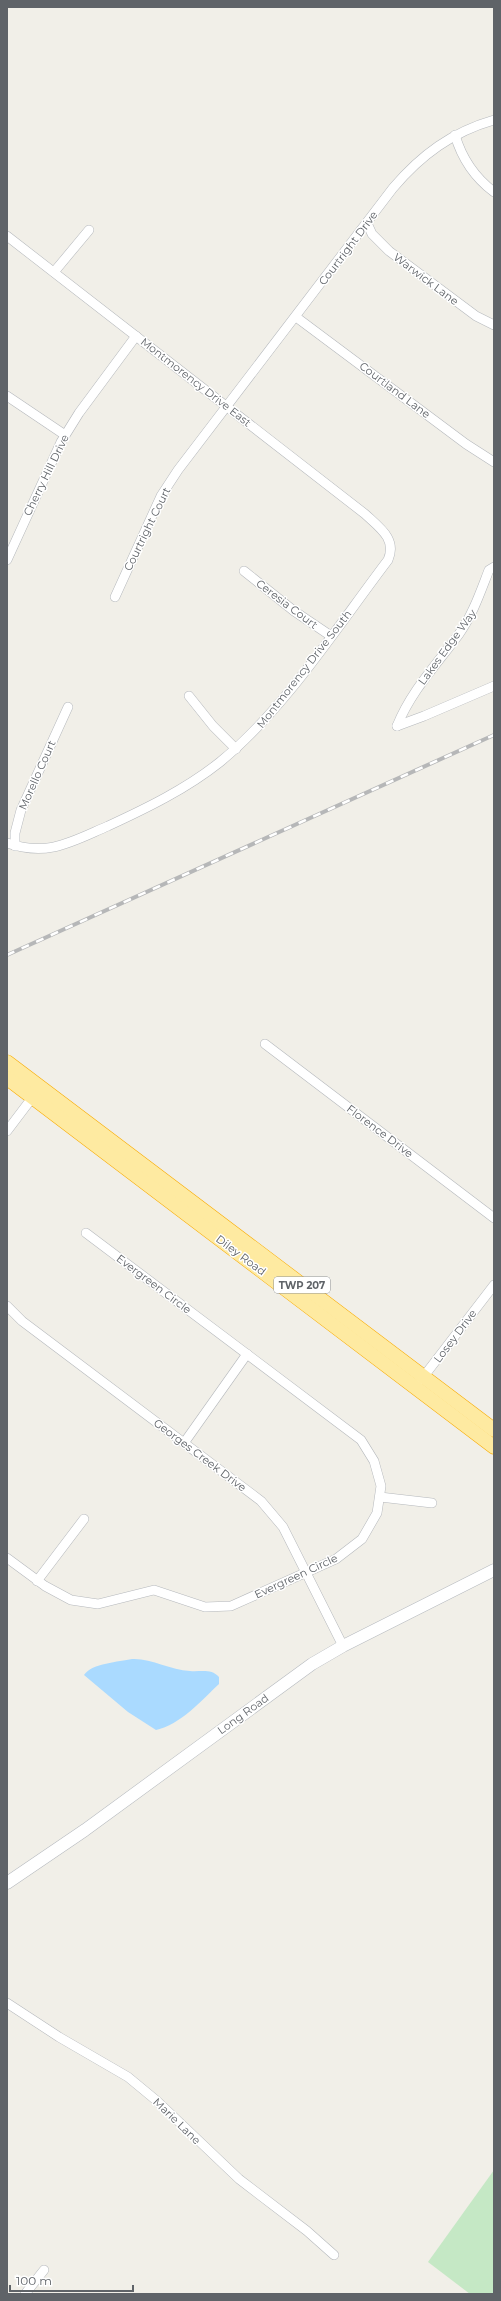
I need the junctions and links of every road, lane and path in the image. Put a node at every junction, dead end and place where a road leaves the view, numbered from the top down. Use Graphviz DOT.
graph roads {
  1 [pos="494,120"];
  2 [pos="455,135"];
  3 [pos="494,192"];
  4 [pos="366,223"];
  5 [pos="89,230"];
  6 [pos="7,236"];
  7 [pos="54,272"];
  8 [pos="296,317"];
  9 [pos="494,325"];
  10 [pos="136,336"];
  11 [pos="7,396"];
  12 [pos="226,406"];
  13 [pos="65,435"];
  14 [pos="494,462"];
  15 [pos="382,531"];
  16 [pos="7,560"];
  17 [pos="494,567"];
  18 [pos="244,571"];
  19 [pos="116,597"];
  20 [pos="331,636"];
  21 [pos="494,686"];
  22 [pos="189,696"];
  23 [pos="68,707"];
  24 [pos="236,748"];
  25 [pos="11,845"];
  26 [pos="265,1044"];
  27 [pos="7,1062"];
  28 [pos="7,1078"];
  29 [pos="36,1092"];
  30 [pos="7,1131"];
  31 [pos="494,1218"];
  32 [pos="86,1233"];
  33 [pos="494,1285"];
  34 [pos="7,1306"];
  35 [pos="247,1354"];
  36 [pos="419,1382"];
  37 [pos="494,1430"];
  38 [pos="184,1443"];
  39 [pos="494,1446"];
  40 [pos="380,1497"];
  41 [pos="432,1503"];
  42 [pos="84,1519"];
  43 [pos="7,1558"];
  44 [pos="494,1570"];
  45 [pos="307,1571"];
  46 [pos="37,1581"];
  47 [pos="343,1646"];
  48 [pos="7,1883"];
  49 [pos="7,2004"];
  50 [pos="334,2255"];
  51 [pos="44,2270"];
  52 [pos="25,2294"];
  1 -- 2 [label="street, Courtright Drive"];
  2 -- 3 [label="street"];
  2 -- 4 [label="street, Courtright Drive"];
  4 -- 8 [label="street, Courtright Drive"];
  4 -- 9 [label="street, Warwick Lane"];
  5 -- 7 [label="street"];
  6 -- 7 [label="street, Montmorency Drive East"];
  7 -- 10 [label="street, Montmorency Drive East"];
  8 -- 12 [label="street, Courtright Drive"];
  8 -- 14 [label="street, Courtland Lane"];
  10 -- 12 [label="street, Montmorency Drive East"];
  10 -- 13 [label="street, Cherry Hill Drive"];
  11 -- 13 [label="street"];
  12 -- 15 [label="street, Montmorency Drive East"];
  12 -- 19 [label="street, Courtright Court"];
  13 -- 16 [label="street, Cherry Hill Drive"];
  15 -- 20 [label="street, Montmorency Drive South"];
  17 -- 21 [label="street, Lakes Edge Way"];
  18 -- 20 [label="street, Ceresia Court"];
  20 -- 24 [label="street, Montmorency Drive South"];
  22 -- 24 [label="street"];
  23 -- 25 [label="street, Morello Court"];
  24 -- 25 [label="street, Montmorency Drive South"];
  26 -- 31 [label="street, Florence Drive"];
  27 -- 29 [label="highway, Diley Road / TWP 207"];
  28 -- 29 [label="highway, Diley Road / TWP 207"];
  29 -- 30 [label="street"];
  29 -- 36 [label="highway, Diley Road / TWP 207"];
  32 -- 35 [label="street, Evergreen Circle"];
  33 -- 36 [label="street, Losey Drive"];
  34 -- 38 [label="street, Georges Creek Drive"];
  35 -- 38 [label="street"];
  35 -- 40 [label="street, Evergreen Circle"];
  36 -- 37 [label="highway, Diley Road / TWP 207"];
  36 -- 39 [label="highway, Diley Road / TWP 207"];
  38 -- 45 [label="street, Georges Creek Drive"];
  40 -- 41 [label="street"];
  40 -- 45 [label="street, Evergreen Circle"];
  42 -- 46 [label="street"];
  43 -- 46 [label="street, Evergreen Circle"];
  44 -- 47 [label="main road, Long Road"];
  45 -- 46 [label="street, Evergreen Circle"];
  45 -- 47 [label="street, Georges Creek Drive"];
  47 -- 48 [label="main road, Long Road"];
  49 -- 50 [label="street, Marie Lane"];
  51 -- 52 [label="street"];
}
